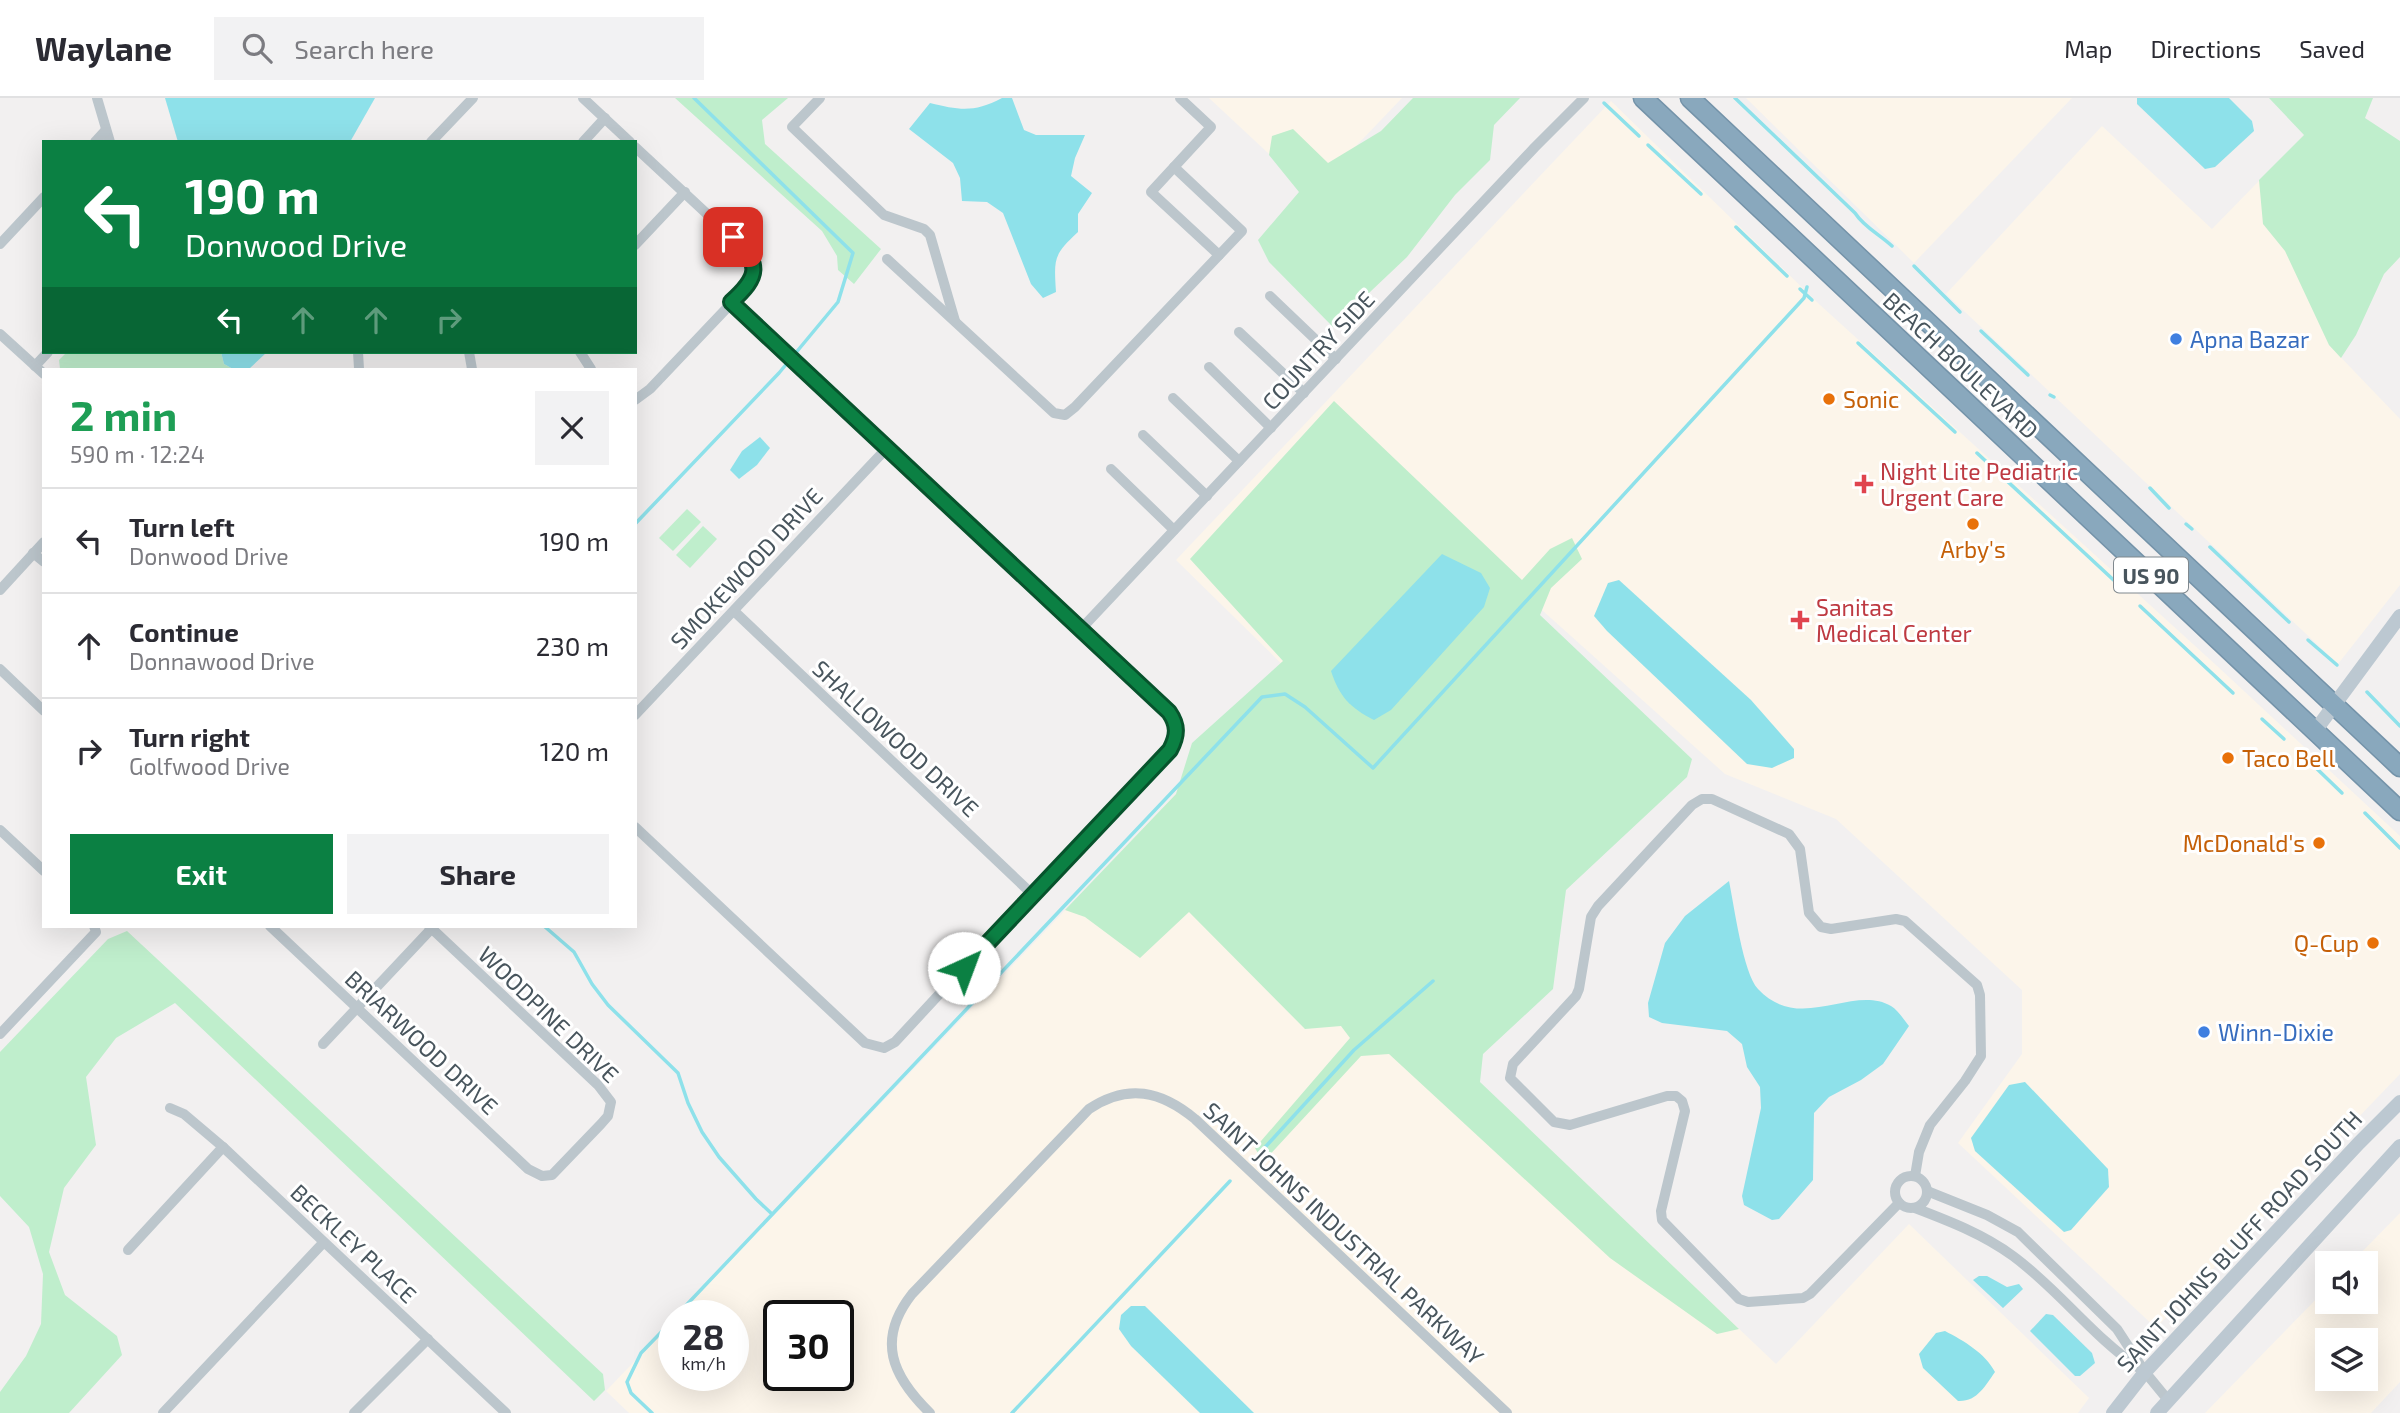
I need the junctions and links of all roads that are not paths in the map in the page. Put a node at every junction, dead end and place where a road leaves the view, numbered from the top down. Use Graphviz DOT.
graph roads {
  1 [pos="97,98"];
  2 [pos="473,98"];
  3 [pos="583,98"];
  4 [pos="820,98"];
  5 [pos="1180,98"];
  6 [pos="1584,98"];
  7 [pos="1643,98"];
  8 [pos="1690,98"];
  9 [pos="605,118"];
  10 [pos="106,130"];
  11 [pos="97,140"];
  12 [pos="109,140"];
  13 [pos="433,140"];
  14 [pos="585,140"];
  15 [pos="628,140"];
  16 [pos="637,148"];
  17 [pos="1174,167"];
  18 [pos="685,192"];
  19 [pos="42,199"];
  20 [pos="637,243"];
  21 [pos="0,244"];
  22 [pos="1219,256"];
  23 [pos="887,259"];
  24 [pos="1270,296"];
  25 [pos="731,302"];
  26 [pos="955,322"];
  27 [pos="1239,332"];
  28 [pos="0,334"];
  29 [pos="46,354"];
  30 [pos="1336,359"];
  31 [pos="35,366"];
  32 [pos="1209,367"];
  33 [pos="42,372"];
  34 [pos="1304,393"];
  35 [pos="1173,398"];
  36 [pos="637,399"];
  37 [pos="2011,401"];
  38 [pos="1986,421"];
  39 [pos="1271,428"];
  40 [pos="1143,435"];
  41 [pos="886,449"];
  42 [pos="1239,461"];
  43 [pos="1111,469"];
  44 [pos="1206,496"];
  45 [pos="1174,530"];
  46 [pos="42,544"];
  47 [pos="33,553"];
  48 [pos="42,560"];
  49 [pos="0,590"];
  50 [pos="734,611"];
  51 [pos="2400,616"];
  52 [pos="1081,629"];
  53 [pos="0,669"];
  54 [pos="2334,705"];
  55 [pos="42,709"];
  56 [pos="637,713"];
  57 [pos="2315,730"];
  58 [pos="2400,767"];
  59 [pos="2400,810"];
  60 [pos="637,829"];
  61 [pos="0,830"];
  62 [pos="42,869"];
  63 [pos="1032,894"];
  64 [pos="95,928"];
  65 [pos="272,928"];
  66 [pos="431,928"];
  67 [pos="433,928"];
  68 [pos="357,1007"];
  69 [pos="0,1034"];
  70 [pos="323,1044"];
  71 [pos="2400,1102"];
  72 [pos="170,1108"];
  73 [pos="2400,1146"];
  74 [pos="223,1147"];
  75 [pos="552,1175"];
  76 [pos="1915,1176"];
  77 [pos="1927,1191"];
  78 [pos="1899,1203"];
  79 [pos="1915,1208"];
  80 [pos="323,1243"];
  81 [pos="128,1250"];
  82 [pos="428,1339"];
  83 [pos="2145,1372"];
  84 [pos="2168,1400"];
  85 [pos="163,1413"];
  86 [pos="354,1413"];
  87 [pos="506,1413"];
  88 [pos="930,1413"];
  89 [pos="1507,1413"];
  90 [pos="2113,1413"];
  91 [pos="2157,1413"];
  1 -- 10 [label="street"];
  2 -- 13 [label="street"];
  3 -- 9 [label="street"];
  4 -- 26 [label="street"];
  5 -- 17 [label="street"];
  6 -- 30 [label="street, COUNTRY SIDE"];
  7 -- 38 [label="highway, BEACH BOULEVARD / US 90"];
  8 -- 37 [label="highway, US 90"];
  9 -- 14 [label="street"];
  9 -- 15 [label="street"];
  10 -- 11 [label="street"];
  10 -- 12 [label="street"];
  16 -- 18 [label="street"];
  17 -- 22 [label="street"];
  17 -- 22 [label="street"];
  18 -- 20 [label="street"];
  18 -- 25 [label="street"];
  19 -- 21 [label="street"];
  22 -- 26 [label="street"];
  23 -- 26 [label="street"];
  24 -- 30 [label="street"];
  25 -- 36 [label="street"];
  25 -- 41 [label="street"];
  27 -- 34 [label="street"];
  28 -- 31 [label="street"];
  29 -- 31 [label="street"];
  30 -- 34 [label="street, COUNTRY SIDE"];
  31 -- 33 [label="street"];
  32 -- 39 [label="street"];
  34 -- 39 [label="street, COUNTRY SIDE"];
  35 -- 42 [label="street"];
  37 -- 38 [label="highway"];
  37 -- 54 [label="highway, US 90"];
  38 -- 57 [label="highway, BEACH BOULEVARD / US 90"];
  39 -- 42 [label="street, COUNTRY SIDE"];
  40 -- 44 [label="street"];
  41 -- 50 [label="street, SMOKEWOOD DRIVE"];
  41 -- 52 [label="street"];
  42 -- 44 [label="street, COUNTRY SIDE"];
  43 -- 45 [label="street"];
  44 -- 45 [label="street, COUNTRY SIDE"];
  45 -- 52 [label="street, COUNTRY SIDE"];
  46 -- 47 [label="street"];
  47 -- 48 [label="street"];
  47 -- 49 [label="street"];
  50 -- 56 [label="street, SMOKEWOOD DRIVE"];
  50 -- 63 [label="street, SHALLOWOOD DRIVE"];
  51 -- 54 [label="main road"];
  52 -- 63 [label="street"];
  53 -- 55 [label="street"];
  54 -- 57 [label="main road"];
  54 -- 58 [label="highway, US 90"];
  57 -- 59 [label="highway, BEACH BOULEVARD / US 90"];
  60 -- 63 [label="street"];
  61 -- 62 [label="street"];
  64 -- 69 [label="street"];
  65 -- 68 [label="street, BRIARWOOD DRIVE"];
  66 -- 68 [label="street"];
  67 -- 75 [label="street, WOODPINE DRIVE"];
  68 -- 70 [label="street"];
  68 -- 75 [label="street, BRIARWOOD DRIVE"];
  71 -- 83 [label="main road, SAINT JOHNS BLUFF ROAD SOUTH"];
  72 -- 74 [label="street, BECKLEY PLACE"];
  73 -- 84 [label="main road"];
  74 -- 80 [label="street, BECKLEY PLACE"];
  74 -- 81 [label="street"];
  76 -- 77 [label="street"];
  76 -- 78 [label="street"];
  76 -- 78 [label="street"];
  77 -- 79 [label="street"];
  77 -- 83 [label="street"];
  78 -- 79 [label="street"];
  79 -- 83 [label="street"];
  80 -- 82 [label="street, BECKLEY PLACE"];
  80 -- 85 [label="street"];
  82 -- 86 [label="street"];
  82 -- 87 [label="street, BECKLEY PLACE"];
  83 -- 84 [label="street"];
  83 -- 90 [label="main road, SAINT JOHNS BLUFF ROAD SOUTH"];
  84 -- 91 [label="main road"];
  88 -- 89 [label="street, SAINT JOHNS INDUSTRIAL PARKWAY"];
}
